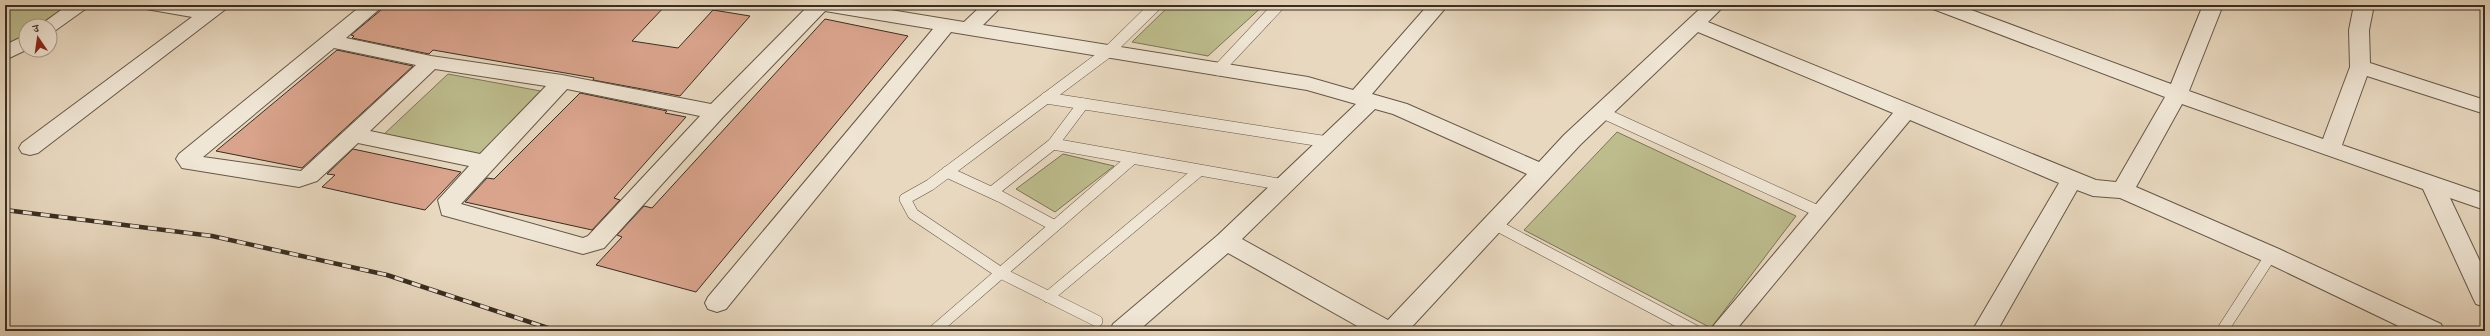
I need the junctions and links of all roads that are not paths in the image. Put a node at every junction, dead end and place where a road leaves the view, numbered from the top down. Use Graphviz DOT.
graph roads {
  1 [pos="81,5"];
  2 [pos="153,5"];
  3 [pos="374,5"];
  4 [pos="820,5"];
  5 [pos="824,5"];
  6 [pos="993,5"];
  7 [pos="1156,5"];
  8 [pos="1279,5"];
  9 [pos="1438,5"];
  10 [pos="1715,5"];
  11 [pos="1940,5"];
  12 [pos="2213,5"];
  13 [pos="2364,5"];
  14 [pos="214,10"];
  15 [pos="1982,12"];
  16 [pos="58,20"];
  17 [pos="1696,24"];
  18 [pos="946,25"];
  19 [pos="968,29"];
  20 [pos="330,41"];
  21 [pos="18,46"];
  22 [pos="1108,52"];
  23 [pos="5,54"];
  24 [pos="431,62"];
  25 [pos="2360,67"];
  26 [pos="1218,70"];
  27 [pos="562,82"];
  28 [pos="2177,94"];
  29 [pos="1046,98"];
  30 [pos="1364,99"];
  31 [pos="1083,104"];
  32 [pos="2485,107"];
  33 [pos="1906,111"];
  34 [pos="716,112"];
  35 [pos="1601,112"];
  36 [pos="355,135"];
  37 [pos="1328,142"];
  38 [pos="1053,144"];
  39 [pos="30,148"];
  40 [pos="2330,149"];
  41 [pos="1132,159"];
  42 [pos="484,162"];
  43 [pos="1199,171"];
  44 [pos="947,172"];
  45 [pos="1542,172"];
  46 [pos="2072,179"];
  47 [pos="2432,184"];
  48 [pos="1284,185"];
  49 [pos="2123,190"];
  50 [pos="1000,196"];
  51 [pos="2485,202"];
  52 [pos="1820,212"];
  53 [pos="1494,224"];
  54 [pos="1055,226"];
  55 [pos="1226,241"];
  56 [pos="2271,255"];
  57 [pos="1001,273"];
  58 [pos="1048,297"];
  59 [pos="2485,298"];
  60 [pos="717,303"];
  61 [pos="1097,321"];
  62 [pos="934,331"];
  63 [pos="1122,331"];
  64 [pos="1387,331"];
  65 [pos="1393,331"];
  66 [pos="1696,331"];
  67 [pos="1721,331"];
  68 [pos="1984,331"];
  69 [pos="2222,331"];
  70 [pos="2432,331"];
  1 -- 16 [label="street"];
  2 -- 14 [label="street"];
  3 -- 20 [label="street"];
  4 -- 34 [label="street"];
  5 -- 18 [label="street"];
  6 -- 19 [label="street"];
  7 -- 22 [label="lane"];
  8 -- 26 [label="lane"];
  9 -- 30 [label="street"];
  10 -- 17 [label="street"];
  11 -- 15 [label="street"];
  12 -- 28 [label="street"];
  13 -- 25 [label="street"];
  14 -- 39 [label="street"];
  15 -- 28 [label="street"];
  17 -- 33 [label="street"];
  17 -- 35 [label="street"];
  18 -- 19 [label="street"];
  18 -- 60 [label="street"];
  19 -- 22 [label="street"];
  20 -- 24 [label="street"];
  20 -- 36 [label="street"];
  21 -- 23 [label="street"];
  22 -- 26 [label="street"];
  22 -- 29 [label="lane"];
  24 -- 27 [label="street"];
  24 -- 36 [label="street"];
  25 -- 32 [label="street"];
  25 -- 40 [label="street"];
  26 -- 30 [label="street"];
  27 -- 34 [label="street"];
  27 -- 42 [label="street"];
  28 -- 40 [label="street"];
  28 -- 49 [label="street"];
  29 -- 31 [label="lane"];
  29 -- 44 [label="lane"];
  30 -- 37 [label="street"];
  30 -- 45 [label="street"];
  31 -- 37 [label="lane"];
  31 -- 38 [label="lane"];
  33 -- 46 [label="street"];
  33 -- 52 [label="street"];
  34 -- 42 [label="street"];
  35 -- 45 [label="street"];
  35 -- 52 [label="lane"];
  36 -- 42 [label="street"];
  37 -- 48 [label="street"];
  38 -- 41 [label="lane"];
  38 -- 50 [label="lane"];
  40 -- 47 [label="street"];
  41 -- 43 [label="lane"];
  41 -- 54 [label="lane"];
  43 -- 48 [label="lane"];
  43 -- 58 [label="lane"];
  44 -- 50 [label="lane"];
  44 -- 57 [label="lane"];
  45 -- 53 [label="street"];
  46 -- 49 [label="street"];
  46 -- 68 [label="street"];
  47 -- 51 [label="street"];
  47 -- 59 [label="street"];
  48 -- 55 [label="street"];
  49 -- 56 [label="street"];
  50 -- 54 [label="lane"];
  52 -- 67 [label="street"];
  53 -- 65 [label="street"];
  53 -- 66 [label="lane"];
  54 -- 57 [label="lane"];
  55 -- 63 [label="street"];
  55 -- 64 [label="street"];
  56 -- 69 [label="lane"];
  56 -- 70 [label="street"];
  57 -- 58 [label="lane"];
  57 -- 62 [label="lane"];
  58 -- 61 [label="lane"];
}
